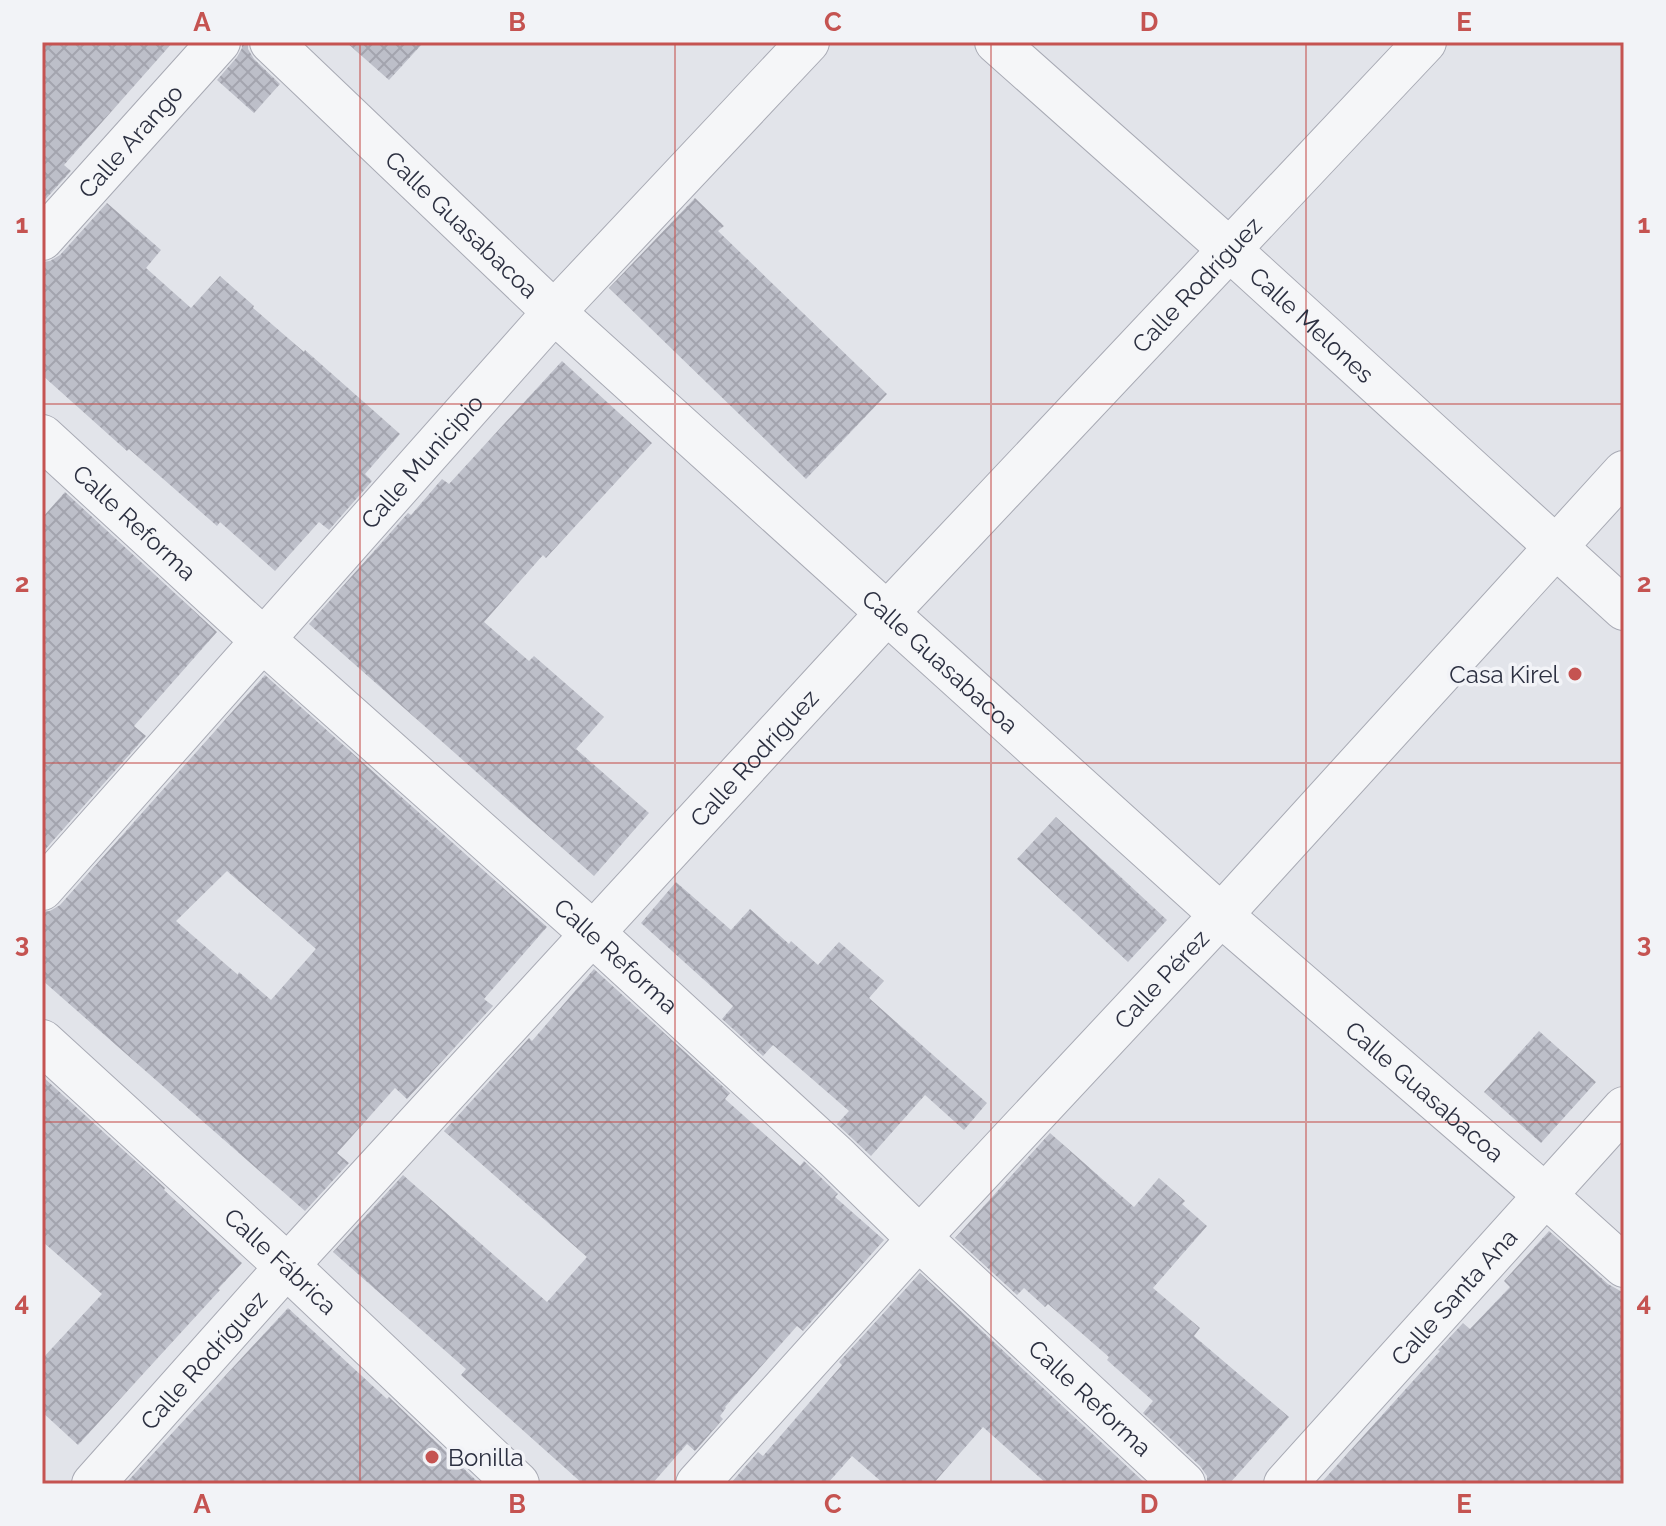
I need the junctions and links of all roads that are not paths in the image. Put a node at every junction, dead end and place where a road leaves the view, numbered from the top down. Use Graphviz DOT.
graph roads {
  1 [pos="219,42"];
  2 [pos="271,42"];
  3 [pos="808,42"];
  4 [pos="996,42"];
  5 [pos="1425,42"];
  6 [pos="42,239"];
  7 [pos="1230,250"];
  8 [pos="554,312"];
  9 [pos="42,437"];
  10 [pos="1624,472"];
  11 [pos="1555,547"];
  12 [pos="1624,609"];
  13 [pos="887,613"];
  14 [pos="263,640"];
  15 [pos="42,889"];
  16 [pos="1221,915"];
  17 [pos="592,933"];
  18 [pos="42,1042"];
  19 [pos="1624,1108"];
  20 [pos="1545,1195"];
  21 [pos="919,1238"];
  22 [pos="287,1266"];
  23 [pos="1624,1266"];
  24 [pos="93,1484"];
  25 [pos="517,1484"];
  26 [pos="697,1484"];
  27 [pos="1183,1484"];
  28 [pos="1285,1484"];
  1 -- 6 [label="street, Calle Arango"];
  2 -- 8 [label="street, Calle Guasabacoa"];
  3 -- 8 [label="street, Calle Municipio"];
  4 -- 7 [label="street, Calle Melones"];
  5 -- 7 [label="street, Calle Rodríguez"];
  7 -- 11 [label="street, Calle Melones"];
  7 -- 13 [label="street, Calle Rodríguez"];
  8 -- 13 [label="street, Calle Guasabacoa"];
  8 -- 14 [label="street, Calle Municipio"];
  9 -- 14 [label="street, Calle Reforma"];
  10 -- 11 [label="street, Calle Pérez"];
  11 -- 12 [label="street, Calle Melones"];
  11 -- 16 [label="street, Calle Pérez"];
  13 -- 16 [label="street, Calle Guasabacoa"];
  13 -- 17 [label="street, Calle Rodríguez"];
  14 -- 15 [label="street, Calle Municipio"];
  14 -- 17 [label="street, Calle Reforma"];
  16 -- 20 [label="street, Calle Guasabacoa"];
  16 -- 21 [label="street, Calle Pérez"];
  17 -- 21 [label="street, Calle Reforma"];
  17 -- 22 [label="street, Calle Rodríguez"];
  18 -- 22 [label="street, Calle Fábrica"];
  19 -- 20 [label="street, Calle Santa Ana"];
  20 -- 23 [label="street, Calle Guasabacoa"];
  20 -- 28 [label="street, Calle Santa Ana"];
  21 -- 26 [label="street, Calle Pérez"];
  21 -- 27 [label="street, Calle Reforma"];
  22 -- 24 [label="street, Calle Rodríguez"];
  22 -- 25 [label="street, Calle Fábrica"];
}
